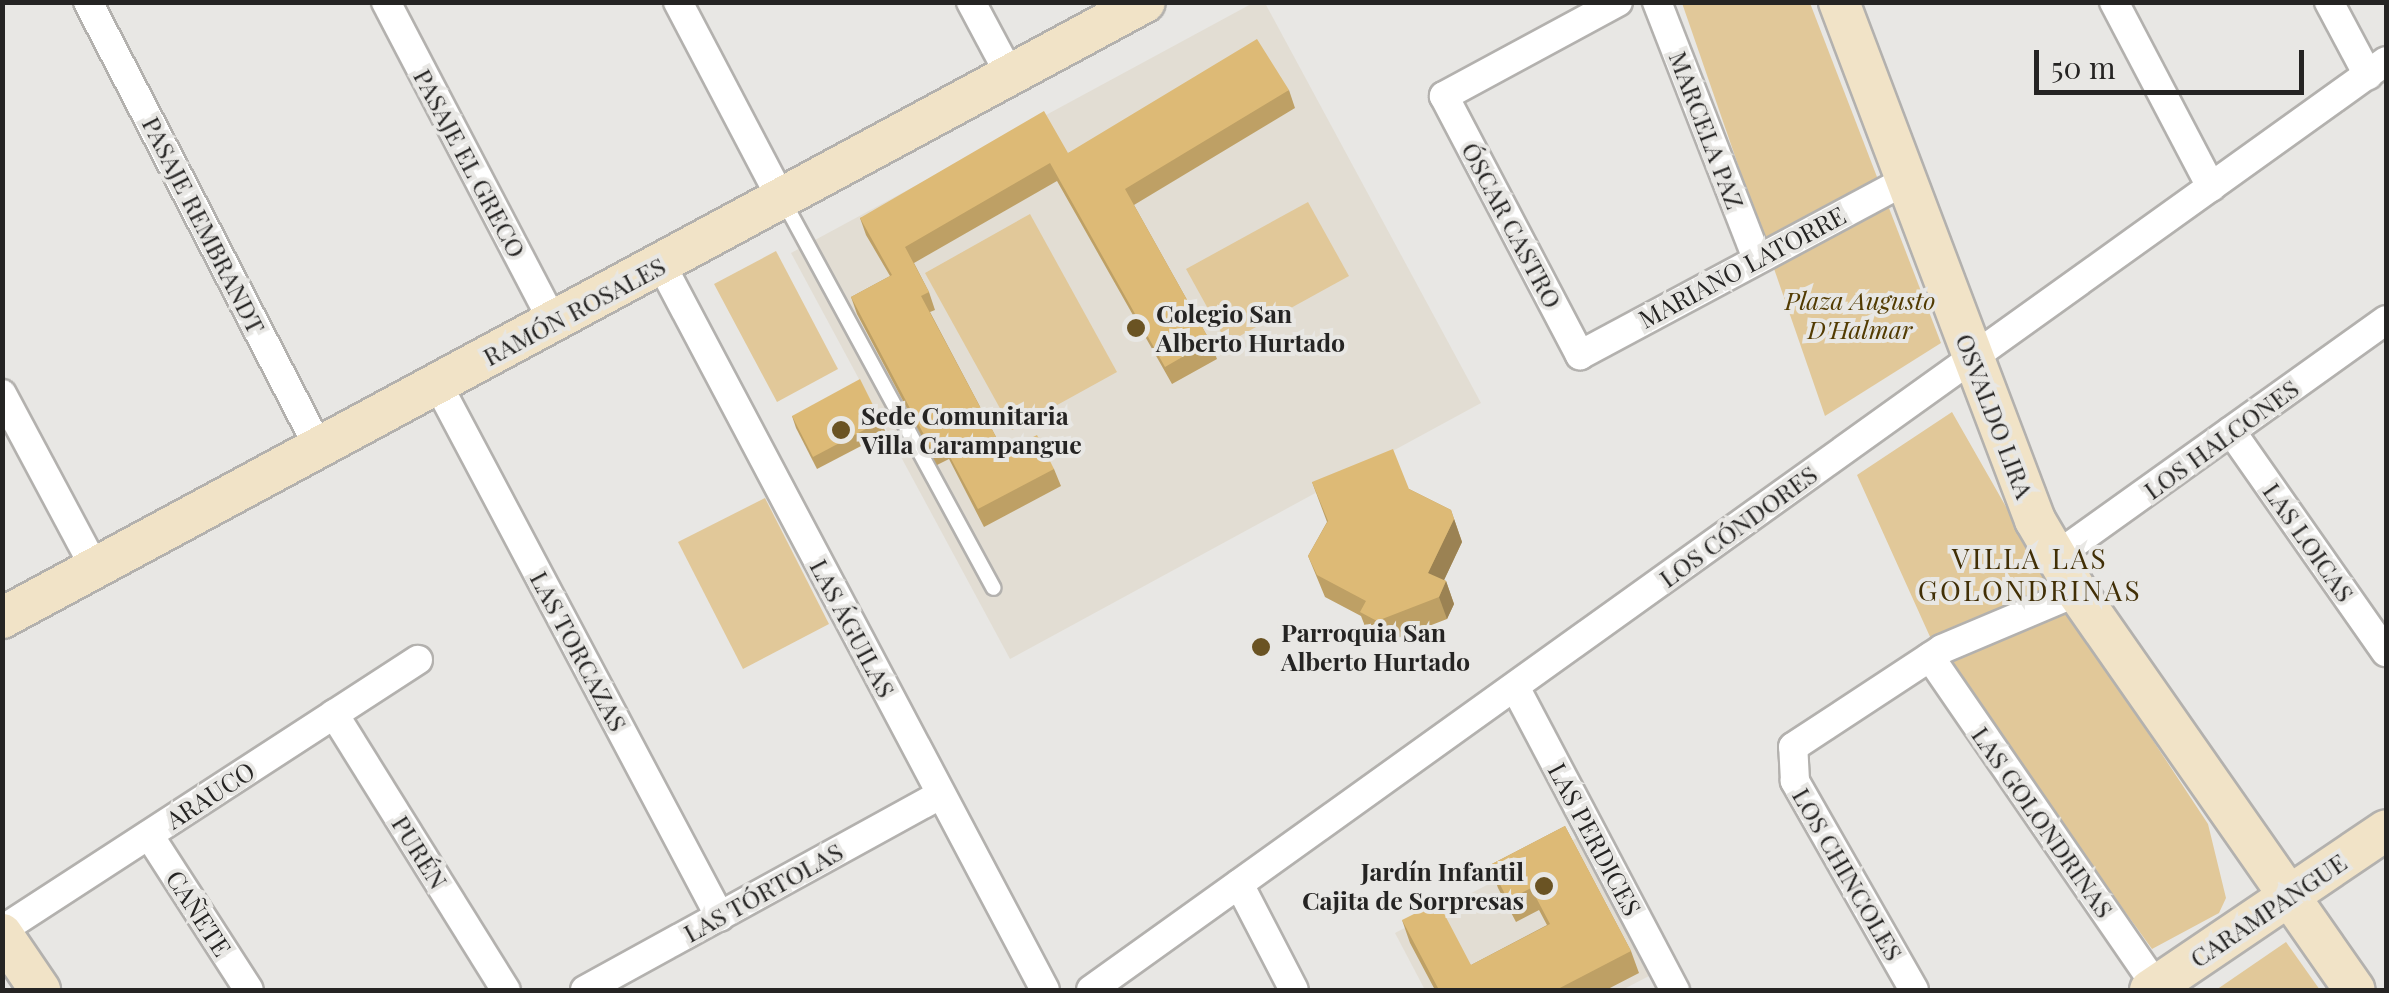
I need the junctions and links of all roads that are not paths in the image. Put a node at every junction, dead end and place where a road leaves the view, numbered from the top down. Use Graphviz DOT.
graph roads {
  1 [pos="88,2"];
  2 [pos="386,2"];
  3 [pos="678,2"];
  4 [pos="971,2"];
  5 [pos="1145,2"];
  6 [pos="1618,2"];
  7 [pos="1657,2"];
  8 [pos="1839,2"];
  9 [pos="2114,2"];
  10 [pos="2329,2"];
  11 [pos="2377,68"];
  12 [pos="1010,76"];
  13 [pos="1906,180"];
  14 [pos="2211,187"];
  15 [pos="782,198"];
  16 [pos="1756,258"];
  17 [pos="662,264"];
  18 [pos="2386,320"];
  19 [pos="554,323"];
  20 [pos="1580,355"];
  21 [pos="1972,357"];
  22 [pos="438,385"];
  23 [pos="2,394"];
  24 [pos="2231,432"];
  25 [pos="319,448"];
  26 [pos="2055,557"];
  27 [pos="95,568"];
  28 [pos="994,588"];
  29 [pos="2077,592"];
  30 [pos="2,618"];
  31 [pos="2386,652"];
  32 [pos="1930,657"];
  33 [pos="418,660"];
  34 [pos="1515,688"];
  35 [pos="334,714"];
  36 [pos="941,794"];
  37 [pos="2228,807"];
  38 [pos="2386,830"];
  39 [pos="149,835"];
  40 [pos="1238,884"];
  41 [pos="2290,896"];
  42 [pos="720,917"];
  43 [pos="2,932"];
  44 [pos="2232,935"];
  45 [pos="1665,987"];
  46 [pos="2162,987"];
  47 [pos="40,990"];
  48 [pos="249,990"];
  49 [pos="506,990"];
  50 [pos="585,990"];
  51 [pos="1045,990"];
  52 [pos="1090,990"];
  53 [pos="1294,990"];
  54 [pos="1914,990"];
  55 [pos="2356,990"];
  1 -- 25 [label="street, PASAJE REMBRANDT"];
  2 -- 19 [label="street, PASAJE EL GRECO"];
  3 -- 15 [label="street"];
  4 -- 12 [label="street"];
  5 -- 12 [label="street, RAMÓN ROSALES"];
  6 -- 20 [label="street, ÓSCAR CASTRO"];
  7 -- 16 [label="street, MARCELA PAZ"];
  8 -- 13 [label="street, OSVALDO LIRA"];
  9 -- 14 [label="street"];
  10 -- 11 [label="street"];
  11 -- 14 [label="street, LOS CÓNDORES"];
  12 -- 15 [label="street, RAMÓN ROSALES"];
  13 -- 16 [label="street, MARIANO LATORRE"];
  13 -- 21 [label="street, OSVALDO LIRA"];
  14 -- 21 [label="street, LOS CÓNDORES"];
  15 -- 17 [label="street, RAMÓN ROSALES"];
  15 -- 28 [label="lane"];
  16 -- 20 [label="street, MARIANO LATORRE"];
  17 -- 19 [label="street, RAMÓN ROSALES"];
  17 -- 36 [label="street, LAS ÁGUILAS"];
  18 -- 24 [label="street, LOS HALCONES"];
  19 -- 22 [label="street, RAMÓN ROSALES"];
  21 -- 26 [label="street, OSVALDO LIRA"];
  21 -- 34 [label="street, LOS CÓNDORES"];
  22 -- 25 [label="street, RAMÓN ROSALES"];
  22 -- 42 [label="street, LAS TORCAZAS"];
  23 -- 27 [label="street"];
  24 -- 26 [label="street, LOS HALCONES"];
  24 -- 31 [label="street, LAS LOICAS"];
  25 -- 27 [label="street, RAMÓN ROSALES"];
  26 -- 29 [label="street, OSVALDO LIRA"];
  27 -- 30 [label="street, RAMÓN ROSALES"];
  29 -- 32 [label="street"];
  29 -- 37 [label="street, OSVALDO LIRA"];
  32 -- 46 [label="street, LAS GOLONDRINAS"];
  32 -- 54 [label="street, LOS CHINCOLES"];
  33 -- 35 [label="street, ARAUCO"];
  34 -- 40 [label="street, LOS CÓNDORES"];
  34 -- 45 [label="street, LAS PERDICES"];
  35 -- 39 [label="street, ARAUCO"];
  35 -- 49 [label="street, PURÉN"];
  36 -- 42 [label="street, LAS TÓRTOLAS"];
  36 -- 51 [label="street, LAS ÁGUILAS"];
  37 -- 41 [label="street, OSVALDO LIRA"];
  37 -- 44 [label="street"];
  38 -- 41 [label="street, CARAMPANGUE"];
  39 -- 43 [label="street, ARAUCO"];
  39 -- 48 [label="street, CAÑETE"];
  40 -- 52 [label="street, LOS CÓNDORES"];
  40 -- 53 [label="street"];
  41 -- 44 [label="street, CARAMPANGUE"];
  41 -- 55 [label="street, OSVALDO LIRA"];
  42 -- 50 [label="street, LAS TÓRTOLAS"];
  43 -- 47 [label="street"];
  44 -- 46 [label="street, CARAMPANGUE"];
}
